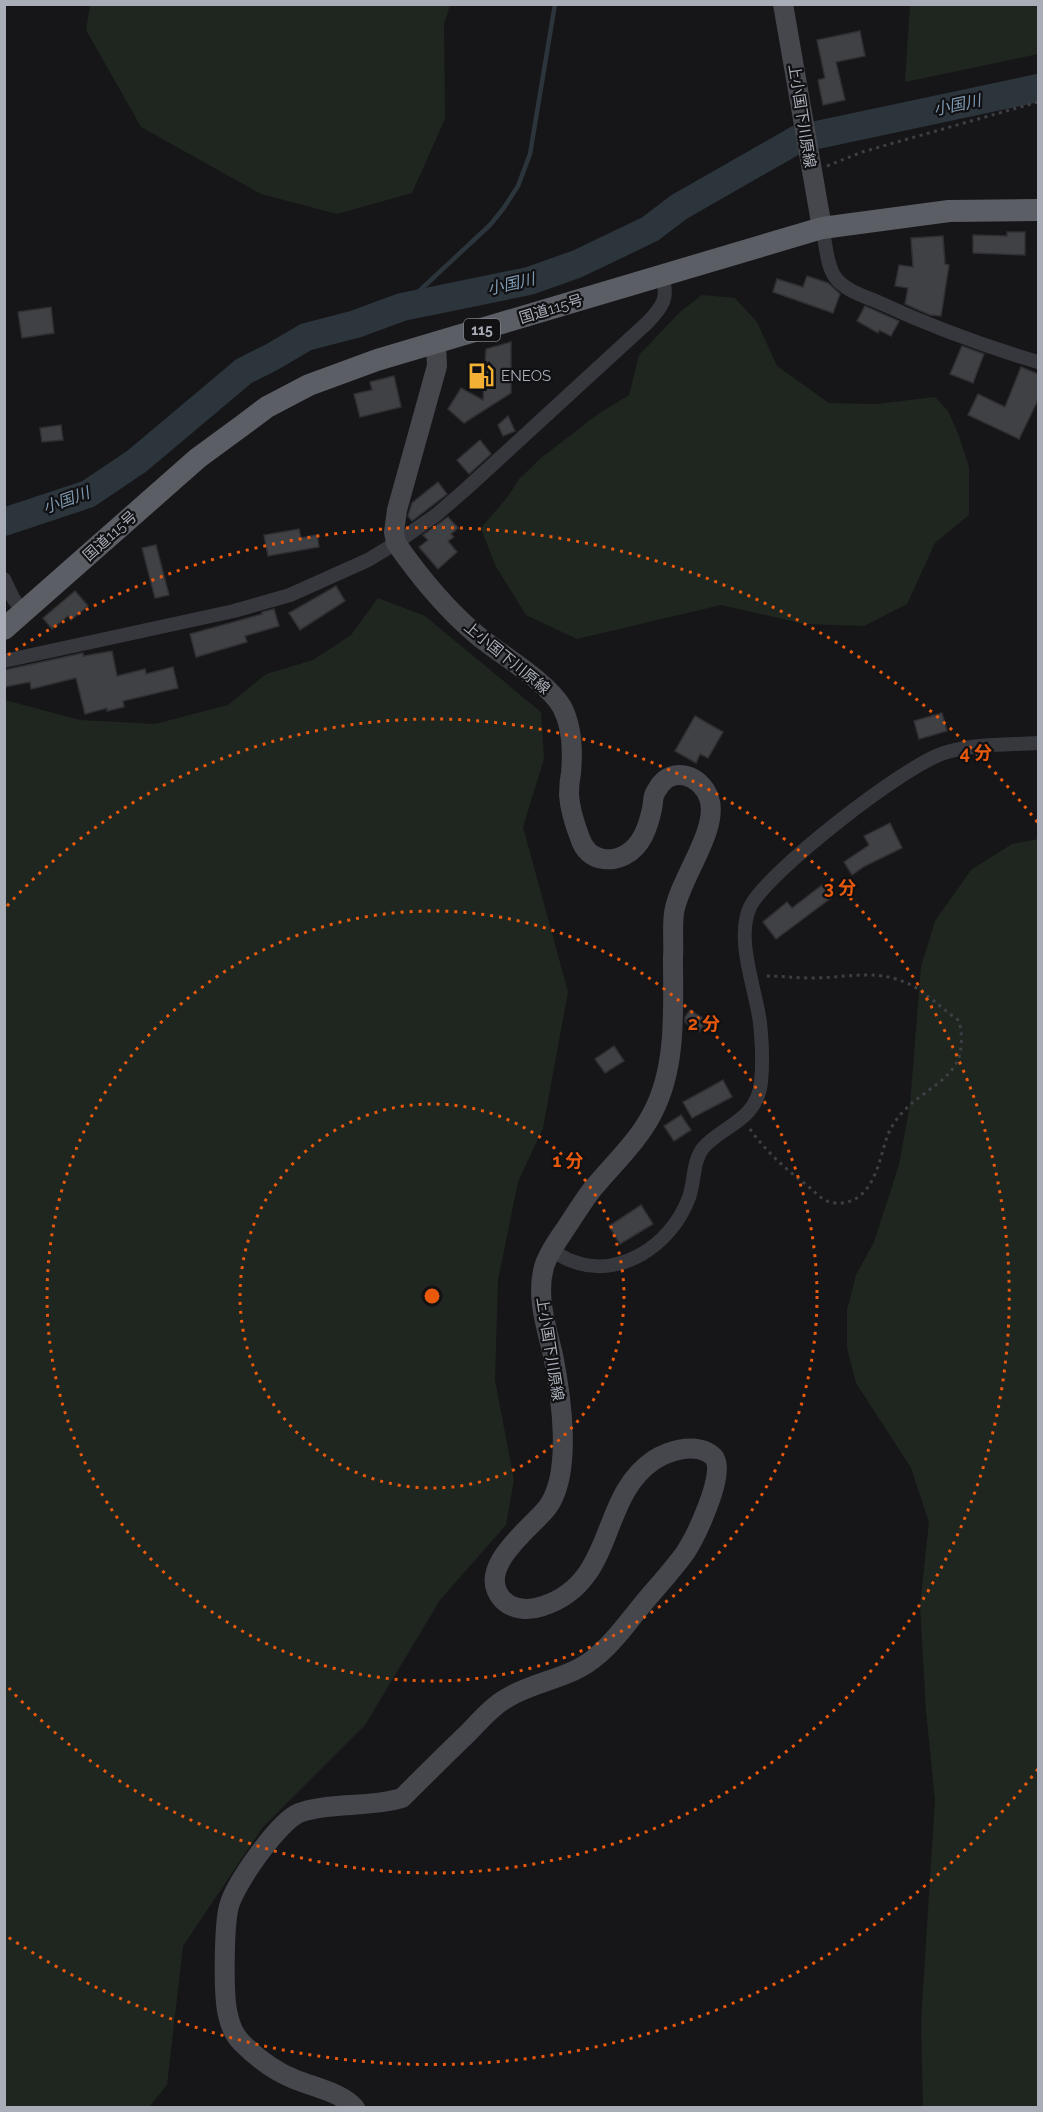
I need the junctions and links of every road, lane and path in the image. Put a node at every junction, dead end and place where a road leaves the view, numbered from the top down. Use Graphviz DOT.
graph roads {
  1 [pos="783,4"];
  2 [pos="1038,102"];
  3 [pos="811,171"];
  4 [pos="1038,210"];
  5 [pos="822,228"];
  6 [pos="662,276"];
  7 [pos="436,344"];
  8 [pos="1038,362"];
  9 [pos="396,543"];
  10 [pos="4,579"];
  11 [pos="23,612"];
  12 [pos="4,629"];
  13 [pos="4,662"];
  14 [pos="1038,744"];
  15 [pos="751,976"];
  16 [pos="742,1118"];
  17 [pos="552,1250"];
  18 [pos="355,2108"];
  1 -- 3 [label="main road, 上小国下川原線"];
  2 -- 3 [label="path"];
  3 -- 5 [label="main road, 上小国下川原線"];
  4 -- 5 [label="highway, 国道115号 / 115"];
  5 -- 6 [label="highway, 国道115号 / 115"];
  5 -- 8 [label="street"];
  6 -- 7 [label="highway, 国道115号 / 115"];
  6 -- 9 [label="street"];
  7 -- 9 [label="main road"];
  7 -- 11 [label="highway, 国道115号 / 115"];
  9 -- 13 [label="street"];
  9 -- 17 [label="main road, 上小国下川原線"];
  10 -- 11 [label="street"];
  11 -- 12 [label="highway, 国道115号 / 115"];
  14 -- 15 [label="street"];
  15 -- 16 [label="street"];
  15 -- 16 [label="path"];
  16 -- 17 [label="street"];
  17 -- 18 [label="main road, 上小国下川原線"];
}
